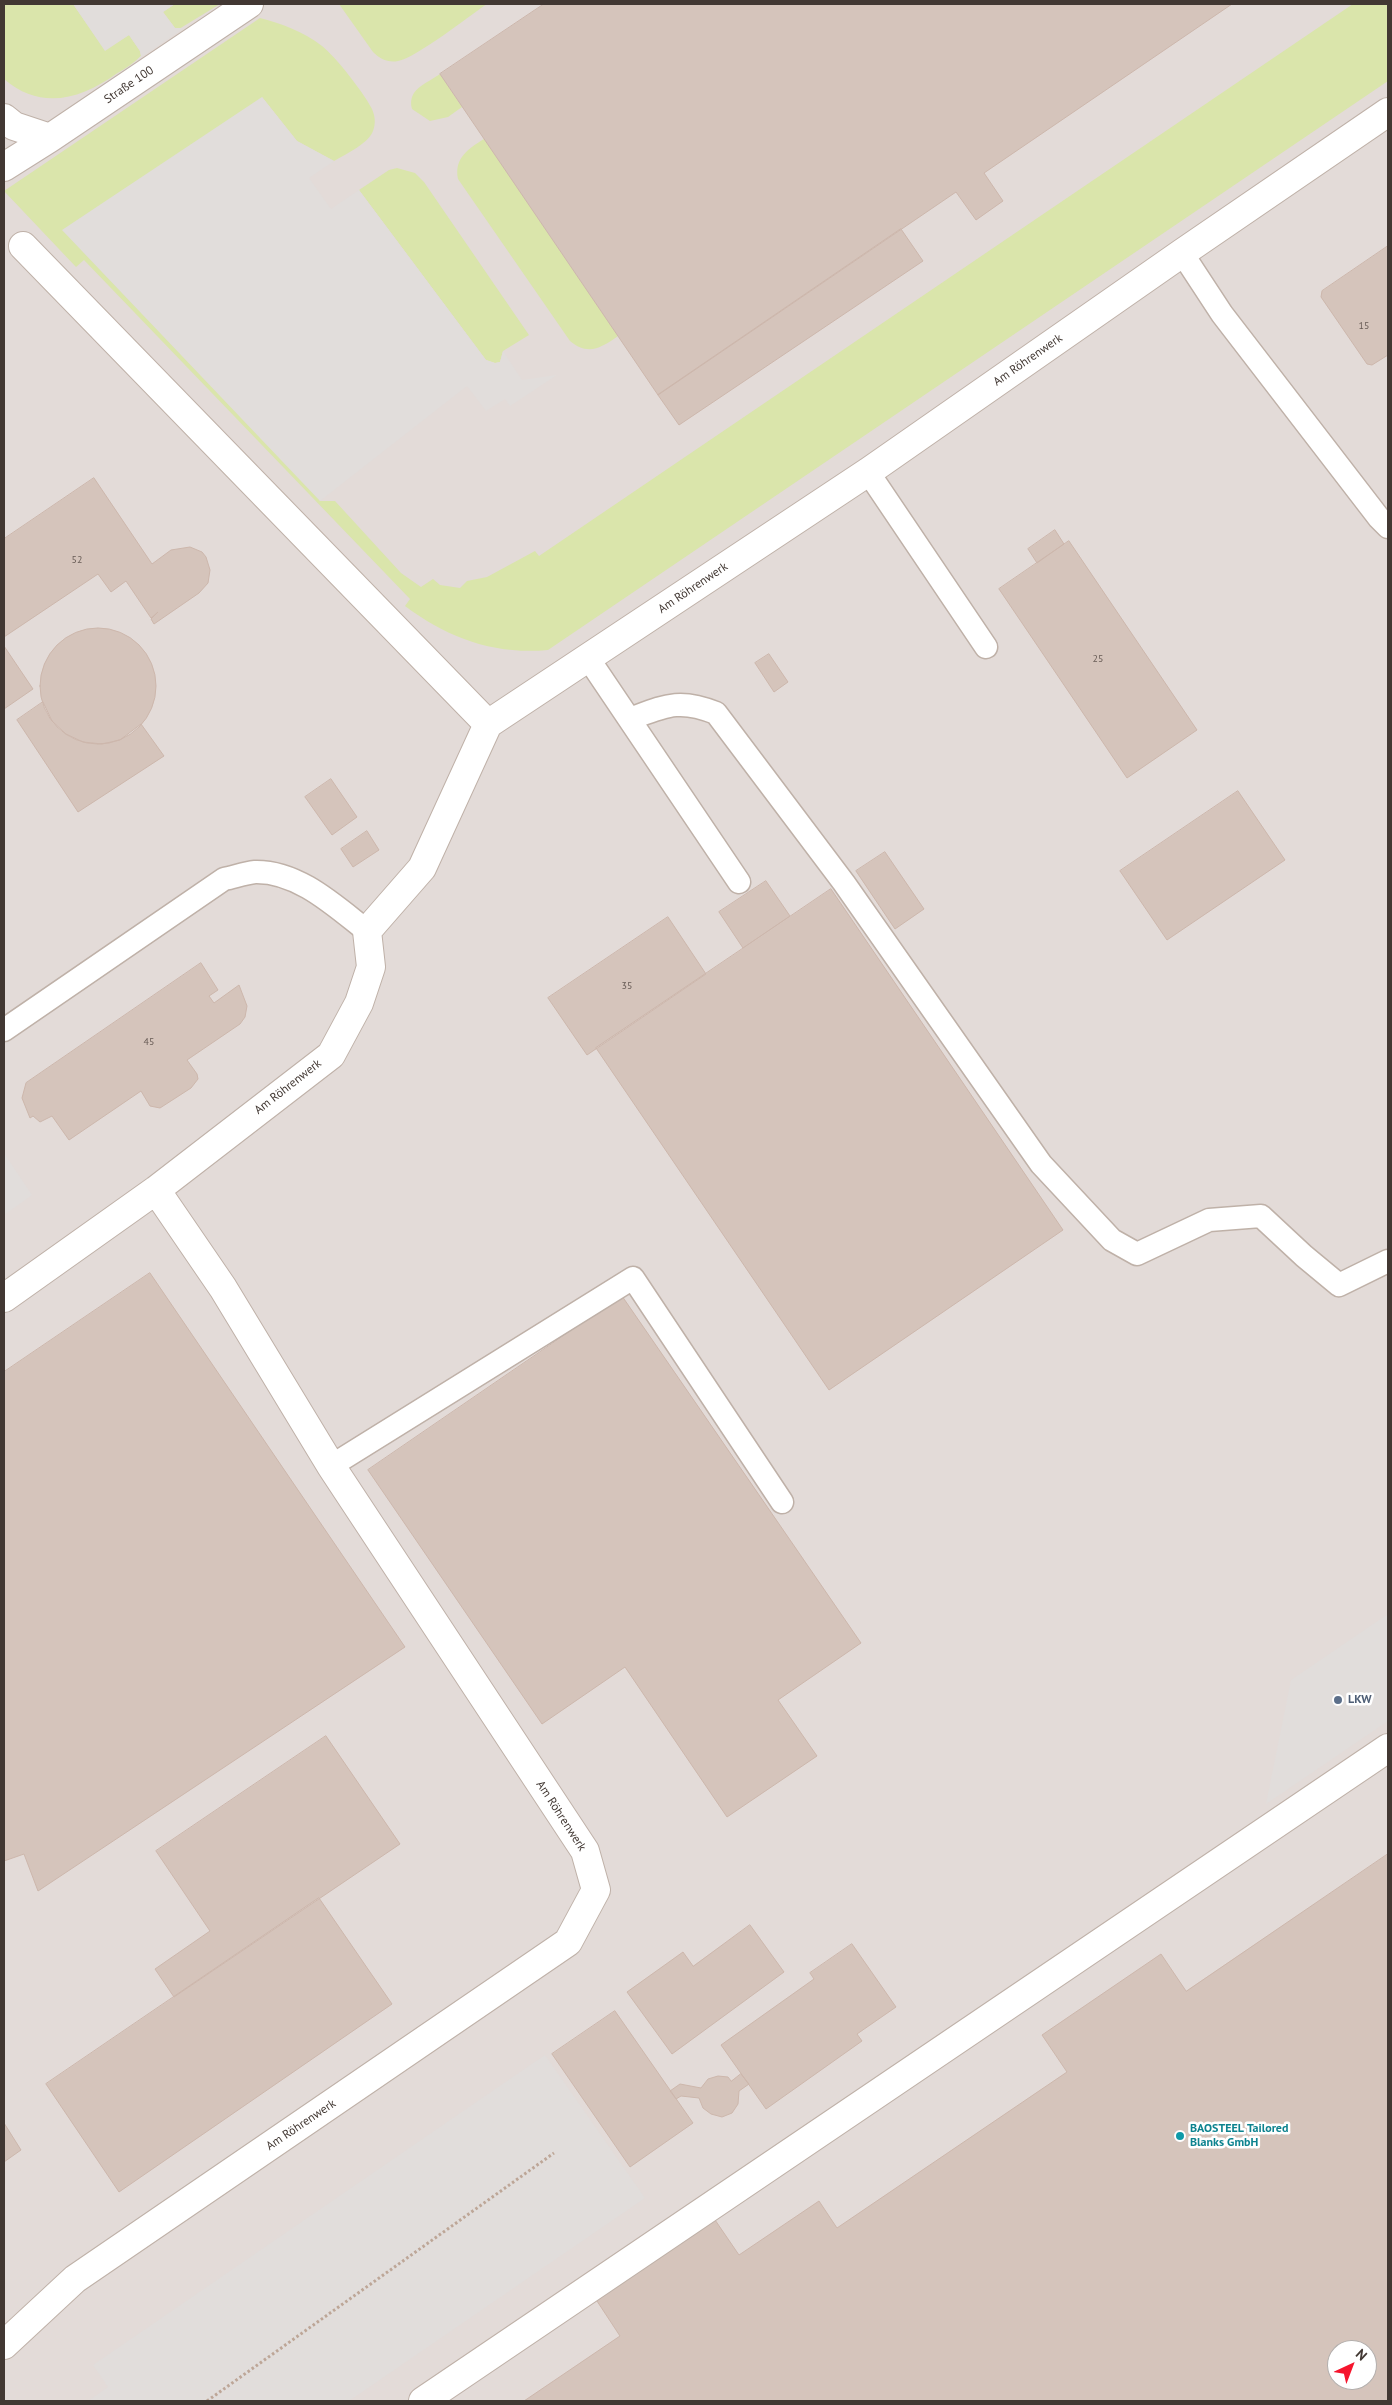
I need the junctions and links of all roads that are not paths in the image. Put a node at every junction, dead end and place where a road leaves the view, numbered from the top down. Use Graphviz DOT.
graph roads {
  1 [pos="249,4"];
  2 [pos="1388,112"];
  3 [pos="4,118"];
  4 [pos="50,138"];
  5 [pos="4,167"];
  6 [pos="23,246"];
  7 [pos="1182,253"];
  8 [pos="868,472"];
  9 [pos="1388,527"];
  10 [pos="986,647"];
  11 [pos="588,658"];
  12 [pos="630,719"];
  13 [pos="488,724"];
  14 [pos="739,882"];
  15 [pos="367,930"];
  16 [pos="4,1030"];
  17 [pos="156,1190"];
  18 [pos="1388,1261"];
  19 [pos="4,1298"];
  20 [pos="331,1466"];
  21 [pos="782,1502"];
  22 [pos="1388,1748"];
  23 [pos="4,2345"];
  24 [pos="423,2401"];
  1 -- 4 [label="street, Straße 100"];
  2 -- 7 [label="street, Am Röhrenwerk"];
  3 -- 4 [label="street"];
  4 -- 5 [label="street, Straße 100"];
  6 -- 13 [label="street"];
  7 -- 8 [label="street, Am Röhrenwerk"];
  7 -- 9 [label="lane"];
  8 -- 10 [label="lane"];
  8 -- 11 [label="street, Am Röhrenwerk"];
  11 -- 12 [label="lane"];
  11 -- 13 [label="street, Am Röhrenwerk"];
  12 -- 14 [label="lane"];
  12 -- 18 [label="lane"];
  13 -- 15 [label="street"];
  15 -- 16 [label="lane"];
  15 -- 17 [label="street, Am Röhrenwerk"];
  17 -- 19 [label="street, Am Röhrenwerk"];
  17 -- 20 [label="street, Am Röhrenwerk"];
  20 -- 21 [label="lane"];
  20 -- 23 [label="street, Am Röhrenwerk"];
  22 -- 24 [label="street"];
}
